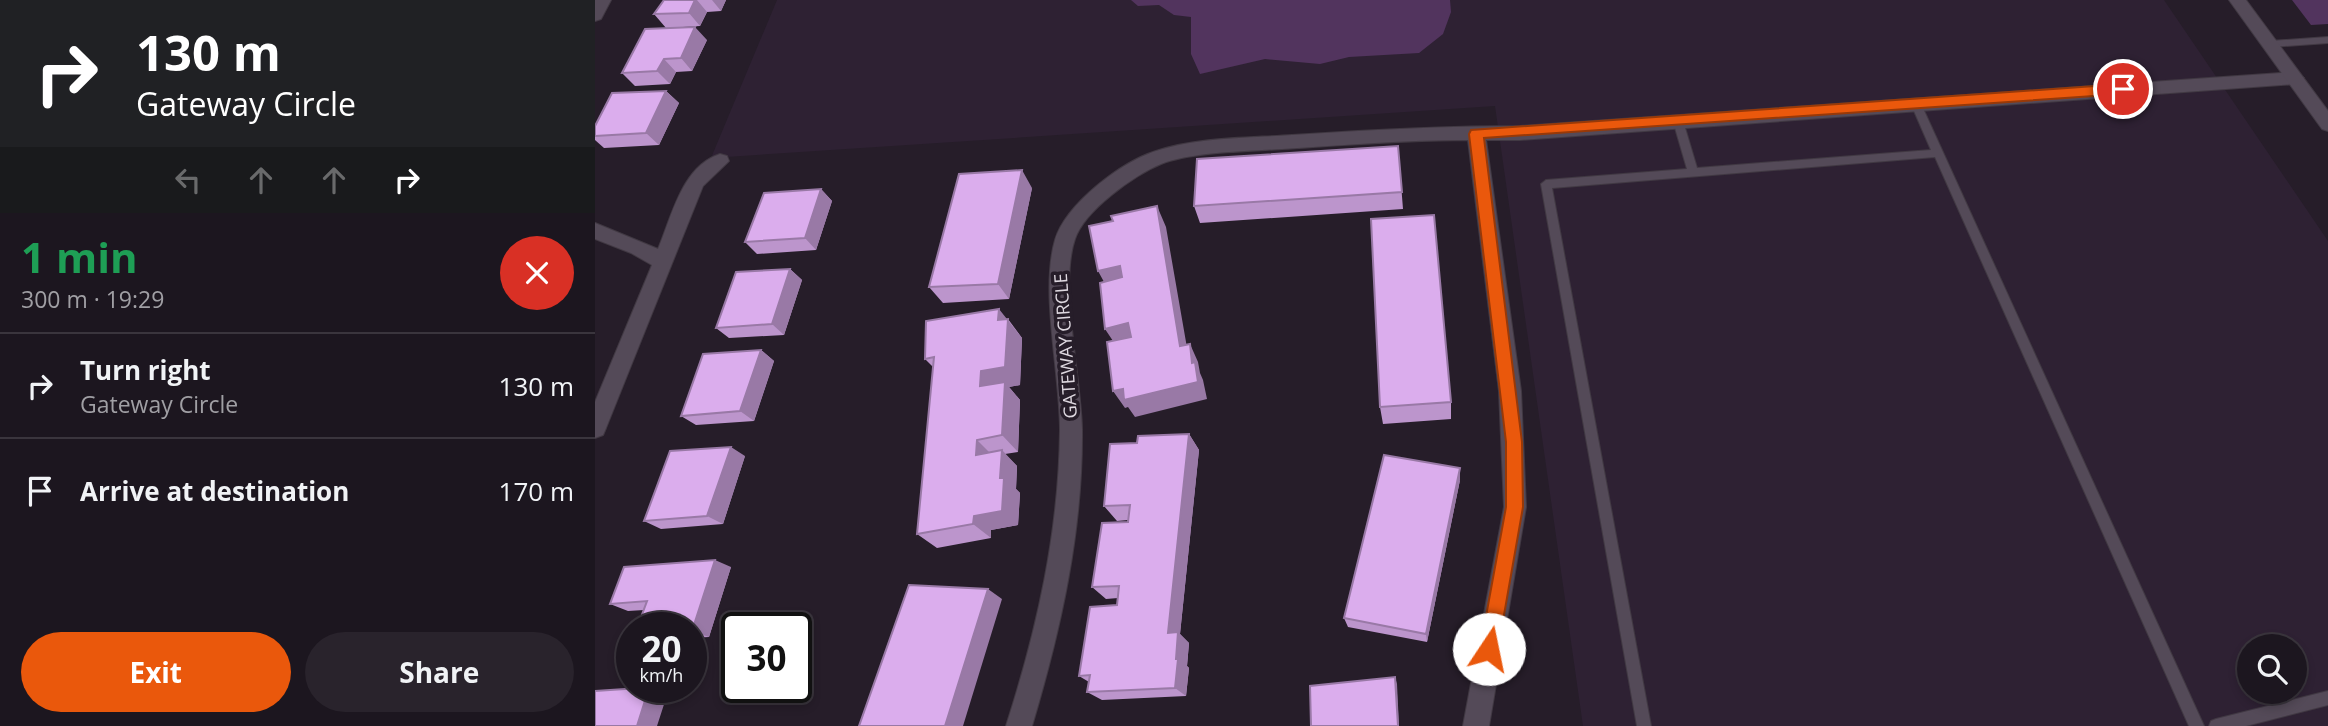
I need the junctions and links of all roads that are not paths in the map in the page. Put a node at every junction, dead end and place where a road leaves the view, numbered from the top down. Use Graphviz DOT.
graph roads {
  1 [pos="603,0"];
  2 [pos="2237,0"];
  3 [pos="595,15"];
  4 [pos="2328,40"];
  5 [pos="2270,44"];
  6 [pos="2295,78"];
  7 [pos="1916,104"];
  8 [pos="1678,121"];
  9 [pos="2328,124"];
  10 [pos="1476,134"];
  11 [pos="1938,153"];
  12 [pos="720,161"];
  13 [pos="1693,172"];
  14 [pos="595,231"];
  15 [pos="662,261"];
  16 [pos="595,428"];
  17 [pos="2328,698"];
  18 [pos="1019,726"];
  19 [pos="1476,726"];
  20 [pos="1644,726"];
  21 [pos="2197,726"];
  22 [pos="2216,726"];
  1 -- 3 [label="street"];
  2 -- 5 [label="street"];
  4 -- 5 [label="lane"];
  5 -- 6 [label="street"];
  6 -- 7 [label="street, GATEWAY CIRCLE"];
  6 -- 9 [label="street"];
  7 -- 8 [label="street, GATEWAY CIRCLE"];
  7 -- 11 [label="lane"];
  8 -- 10 [label="street, GATEWAY CIRCLE"];
  8 -- 13 [label="lane"];
  10 -- 18 [label="street, GATEWAY CIRCLE"];
  10 -- 19 [label="street"];
  11 -- 13 [label="lane"];
  11 -- 21 [label="lane"];
  12 -- 15 [label="street"];
  13 -- 20 [label="lane"];
  14 -- 15 [label="street"];
  15 -- 16 [label="street"];
  17 -- 22 [label="lane"];
}
